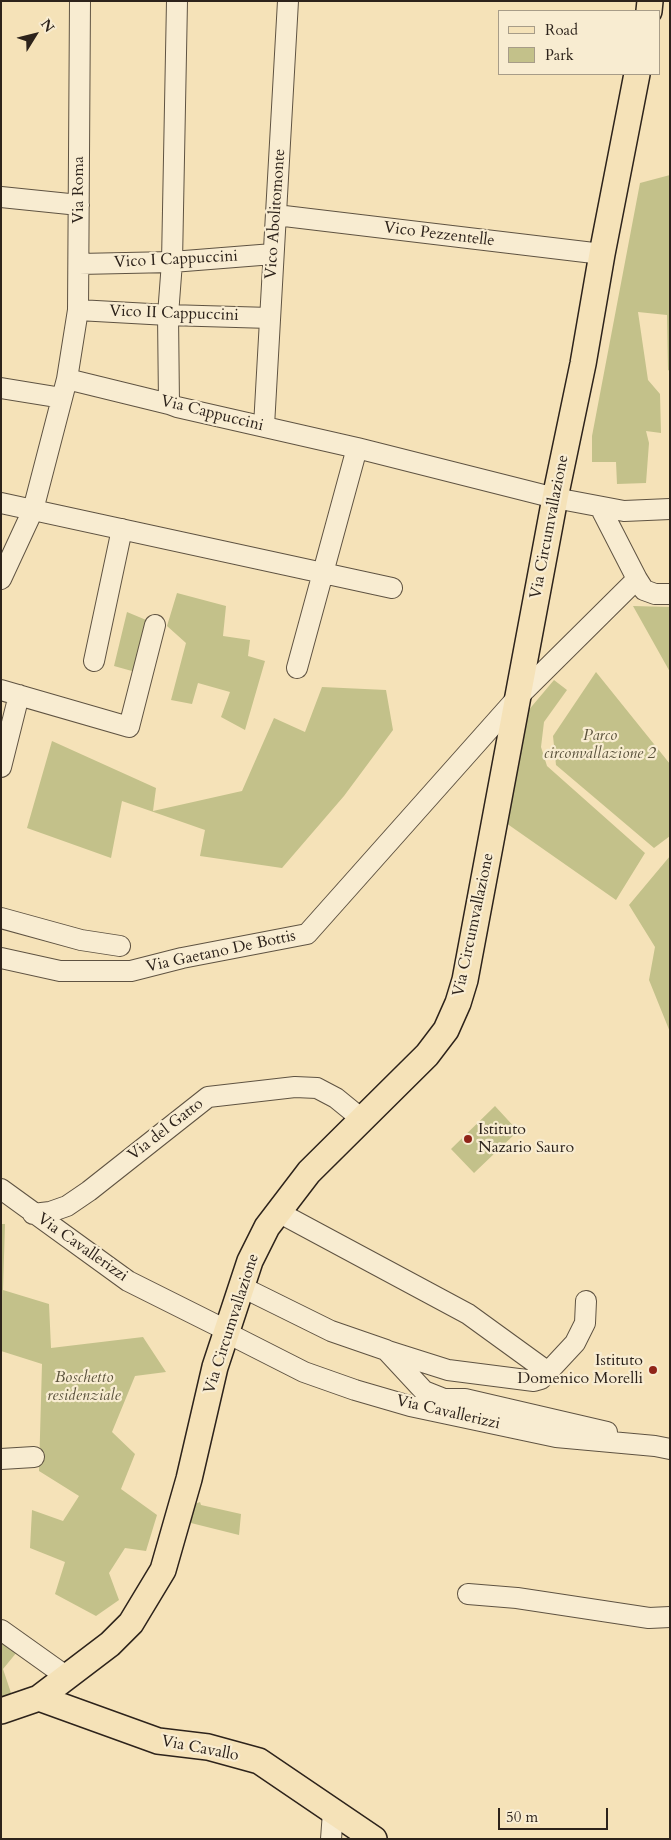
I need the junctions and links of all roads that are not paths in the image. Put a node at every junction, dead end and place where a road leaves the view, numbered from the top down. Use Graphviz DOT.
graph roads {
  1 [pos="80,1"];
  2 [pos="177,1"];
  3 [pos="288,1"];
  4 [pos="637,75"];
  5 [pos="1,197"];
  6 [pos="79,205"];
  7 [pos="276,215"];
  8 [pos="273,254"];
  9 [pos="602,254"];
  10 [pos="172,262"];
  11 [pos="79,264"];
  12 [pos="78,310"];
  13 [pos="168,315"];
  14 [pos="270,318"];
  15 [pos="67,379"];
  16 [pos="1,388"];
  17 [pos="62,398"];
  18 [pos="169,404"];
  19 [pos="264,426"];
  20 [pos="357,448"];
  21 [pos="555,498"];
  22 [pos="1,503"];
  23 [pos="600,507"];
  24 [pos="670,509"];
  25 [pos="33,510"];
  26 [pos="122,529"];
  27 [pos="322,573"];
  28 [pos="1,579"];
  29 [pos="637,579"];
  30 [pos="392,588"];
  31 [pos="670,594"];
  32 [pos="155,625"];
  33 [pos="94,661"];
  34 [pos="297,668"];
  35 [pos="10,693"];
  36 [pos="517,698"];
  37 [pos="1,767"];
  38 [pos="1,918"];
  39 [pos="120,946"];
  40 [pos="1,958"];
  41 [pos="363,1120"];
  42 [pos="1,1189"];
  43 [pos="278,1212"];
  44 [pos="34,1214"];
  45 [pos="242,1288"];
  46 [pos="586,1301"];
  47 [pos="220,1327"];
  48 [pos="237,1338"];
  49 [pos="386,1350"];
  50 [pos="548,1372"];
  51 [pos="626,1443"];
  52 [pos="670,1448"];
  53 [pos="34,1457"];
  54 [pos="1,1459"];
  55 [pos="468,1594"];
  56 [pos="670,1617"];
  57 [pos="1,1630"];
  58 [pos="67,1676"];
  59 [pos="39,1698"];
  60 [pos="1,1711"];
  61 [pos="333,1812"];
  62 [pos="331,1839"];
  63 [pos="374,1839"];
  1 -- 6 [label="street, Via Roma"];
  2 -- 10 [label="street"];
  3 -- 7 [label="street, Vico Abolitomonte"];
  4 -- 9 [label="main road, Via Circumvallazione"];
  5 -- 6 [label="street"];
  6 -- 11 [label="street, Via Roma"];
  7 -- 8 [label="street, Vico Abolitomonte"];
  7 -- 9 [label="street, Vico Pezzentelle"];
  8 -- 10 [label="street, Vico I Cappuccini"];
  8 -- 14 [label="street, Vico Abolitomonte"];
  9 -- 21 [label="main road, Via Circumvallazione"];
  10 -- 11 [label="street, Vico I Cappuccini"];
  10 -- 13 [label="street"];
  11 -- 12 [label="street, Via Roma"];
  12 -- 13 [label="street, Vico II Cappuccini"];
  12 -- 15 [label="street, Via Roma"];
  13 -- 14 [label="street, Vico II Cappuccini"];
  13 -- 18 [label="street"];
  14 -- 19 [label="street, Vico Abolitomonte"];
  15 -- 17 [label="street, Via Roma"];
  15 -- 18 [label="street, Via Cappuccini"];
  16 -- 17 [label="street"];
  17 -- 25 [label="street, Via Roma"];
  18 -- 19 [label="street, Via Cappuccini"];
  19 -- 20 [label="street, Via Cappuccini"];
  20 -- 21 [label="street, Via Cappuccini"];
  20 -- 27 [label="street"];
  21 -- 23 [label="street, Via Cappuccini"];
  21 -- 36 [label="main road, Via Circumvallazione"];
  22 -- 25 [label="street"];
  23 -- 24 [label="street, Via Cappuccini"];
  23 -- 29 [label="street"];
  25 -- 26 [label="street"];
  25 -- 28 [label="street, Via Roma"];
  26 -- 27 [label="street"];
  26 -- 33 [label="street"];
  27 -- 30 [label="street"];
  27 -- 34 [label="street"];
  29 -- 31 [label="street"];
  29 -- 36 [label="street, Via Gaetano De Bottis"];
  32 -- 35 [label="street"];
  35 -- 37 [label="street"];
  36 -- 40 [label="street, Via Gaetano De Bottis"];
  36 -- 41 [label="main road, Via Circumvallazione"];
  38 -- 39 [label="street"];
  41 -- 43 [label="main road, Via Circumvallazione"];
  41 -- 44 [label="street, Via del Gatto"];
  42 -- 44 [label="street, Via Cavallerizzi"];
  43 -- 45 [label="main road, Via Circumvallazione"];
  43 -- 50 [label="street"];
  44 -- 47 [label="street, Via Cavallerizzi"];
  45 -- 49 [label="street"];
  45 -- 58 [label="main road, Via Circumvallazione"];
  46 -- 50 [label="street"];
  48 -- 51 [label="street, Via Cavallerizzi"];
  49 -- 50 [label="street"];
  49 -- 51 [label="street"];
  51 -- 52 [label="street, Via Cavallerizzi"];
  53 -- 54 [label="street"];
  55 -- 56 [label="street"];
  57 -- 58 [label="street"];
  58 -- 59 [label="main road, Via Circumvallazione"];
  59 -- 60 [label="main road, Via Circumvallazione"];
  59 -- 61 [label="main road, Via Cavallo"];
  61 -- 62 [label="street"];
  61 -- 63 [label="main road, Via Cavallo"];
}
